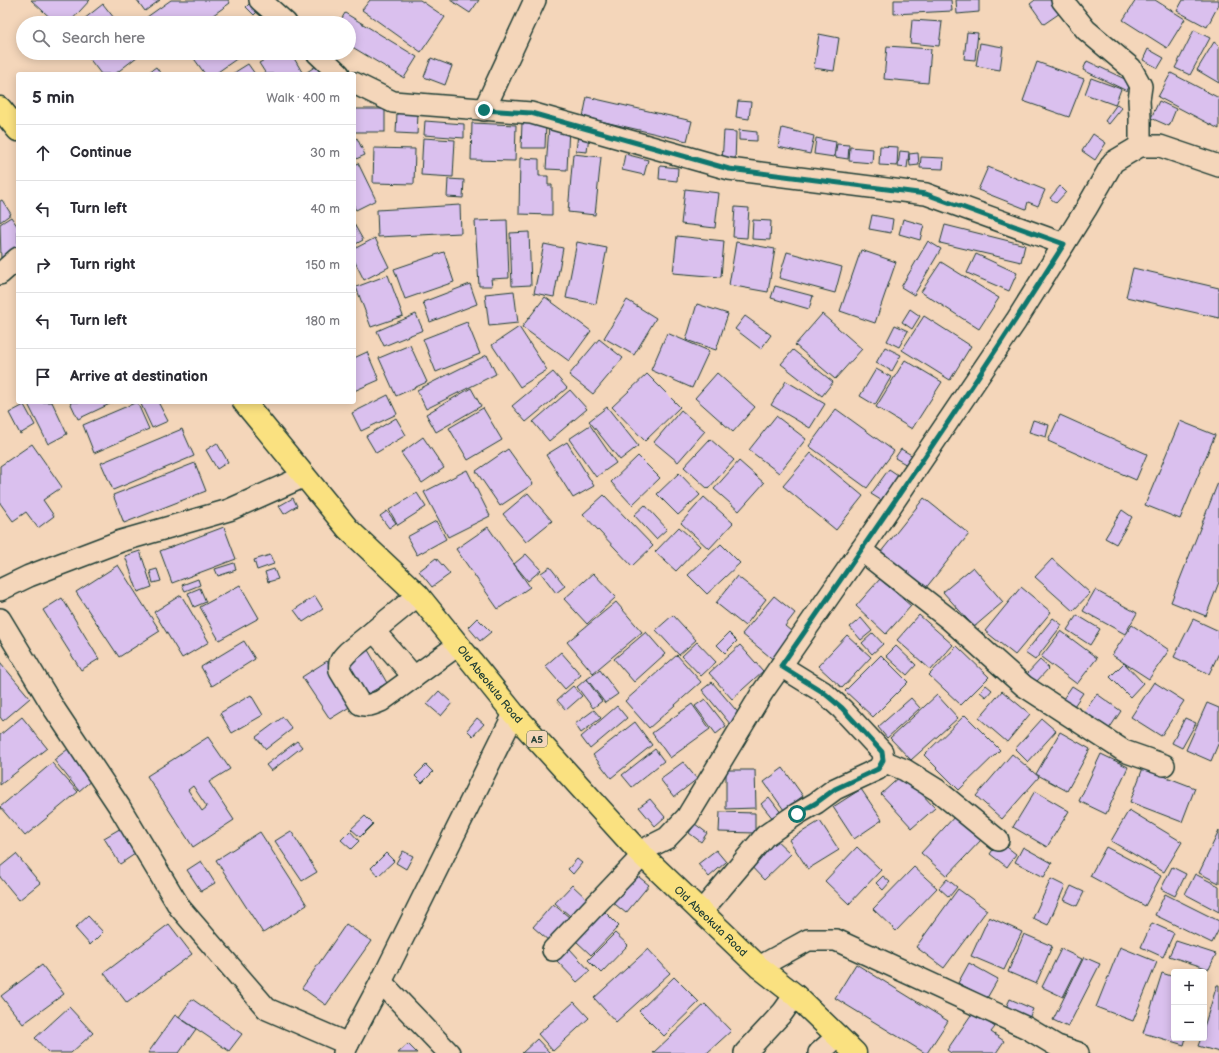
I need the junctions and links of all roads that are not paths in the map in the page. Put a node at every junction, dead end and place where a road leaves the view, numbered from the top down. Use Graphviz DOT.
graph roads {
  1 [pos="260,0"];
  2 [pos="535,0"];
  3 [pos="1062,0"];
  4 [pos="278,16"];
  5 [pos="324,60"];
  6 [pos="337,72"];
  7 [pos="356,84"];
  8 [pos="0,108"];
  9 [pos="484,110"];
  10 [pos="16,128"];
  11 [pos="1140,146"];
  12 [pos="1219,166"];
  13 [pos="1064,244"];
  14 [pos="16,260"];
  15 [pos="0,274"];
  16 [pos="246,404"];
  17 [pos="305,476"];
  18 [pos="862,550"];
  19 [pos="0,590"];
  20 [pos="418,595"];
  21 [pos="0,619"];
  22 [pos="374,631"];
  23 [pos="458,645"];
  24 [pos="781,666"];
  25 [pos="414,677"];
  26 [pos="514,714"];
  27 [pos="883,760"];
  28 [pos="1164,765"];
  29 [pos="998,840"];
  30 [pos="641,854"];
  31 [pos="701,912"];
  32 [pos="553,950"];
  33 [pos="759,967"];
  34 [pos="381,982"];
  35 [pos="795,995"];
  36 [pos="838,1036"];
  37 [pos="346,1049"];
  38 [pos="755,1050"];
  39 [pos="449,1053"];
  40 [pos="819,1053"];
  41 [pos="855,1053"];
  42 [pos="1078,1053"];
  1 -- 4 [label="street"];
  2 -- 9 [label="street"];
  3 -- 11 [label="street"];
  5 -- 6 [label="street"];
  7 -- 9 [label="street"];
  8 -- 10 [label="highway"];
  9 -- 13 [label="street"];
  11 -- 12 [label="street"];
  11 -- 13 [label="street"];
  13 -- 18 [label="street"];
  14 -- 15 [label="street"];
  16 -- 17 [label="highway, Old Abeokuta Road / A5"];
  17 -- 19 [label="street"];
  17 -- 20 [label="highway, Old Abeokuta Road / A5"];
  18 -- 24 [label="street"];
  18 -- 28 [label="street"];
  20 -- 22 [label="street"];
  20 -- 23 [label="highway, Old Abeokuta Road / A5"];
  21 -- 37 [label="street"];
  22 -- 25 [label="street"];
  22 -- 25 [label="street"];
  23 -- 25 [label="street"];
  23 -- 26 [label="highway, Old Abeokuta Road / A5"];
  24 -- 27 [label="street"];
  24 -- 30 [label="street"];
  26 -- 30 [label="highway, Old Abeokuta Road / A5"];
  26 -- 34 [label="street"];
  27 -- 29 [label="street"];
  27 -- 31 [label="street"];
  30 -- 31 [label="highway, Old Abeokuta Road / A5"];
  30 -- 32 [label="street"];
  31 -- 33 [label="highway, Old Abeokuta Road / A5"];
  33 -- 35 [label="highway, Old Abeokuta Road / A5"];
  33 -- 42 [label="street"];
  34 -- 37 [label="street"];
  34 -- 39 [label="street"];
  35 -- 36 [label="highway, Old Abeokuta Road / A5"];
  35 -- 38 [label="street"];
  36 -- 40 [label="street"];
  36 -- 41 [label="highway, Old Abeokuta Road / A5"];
}
